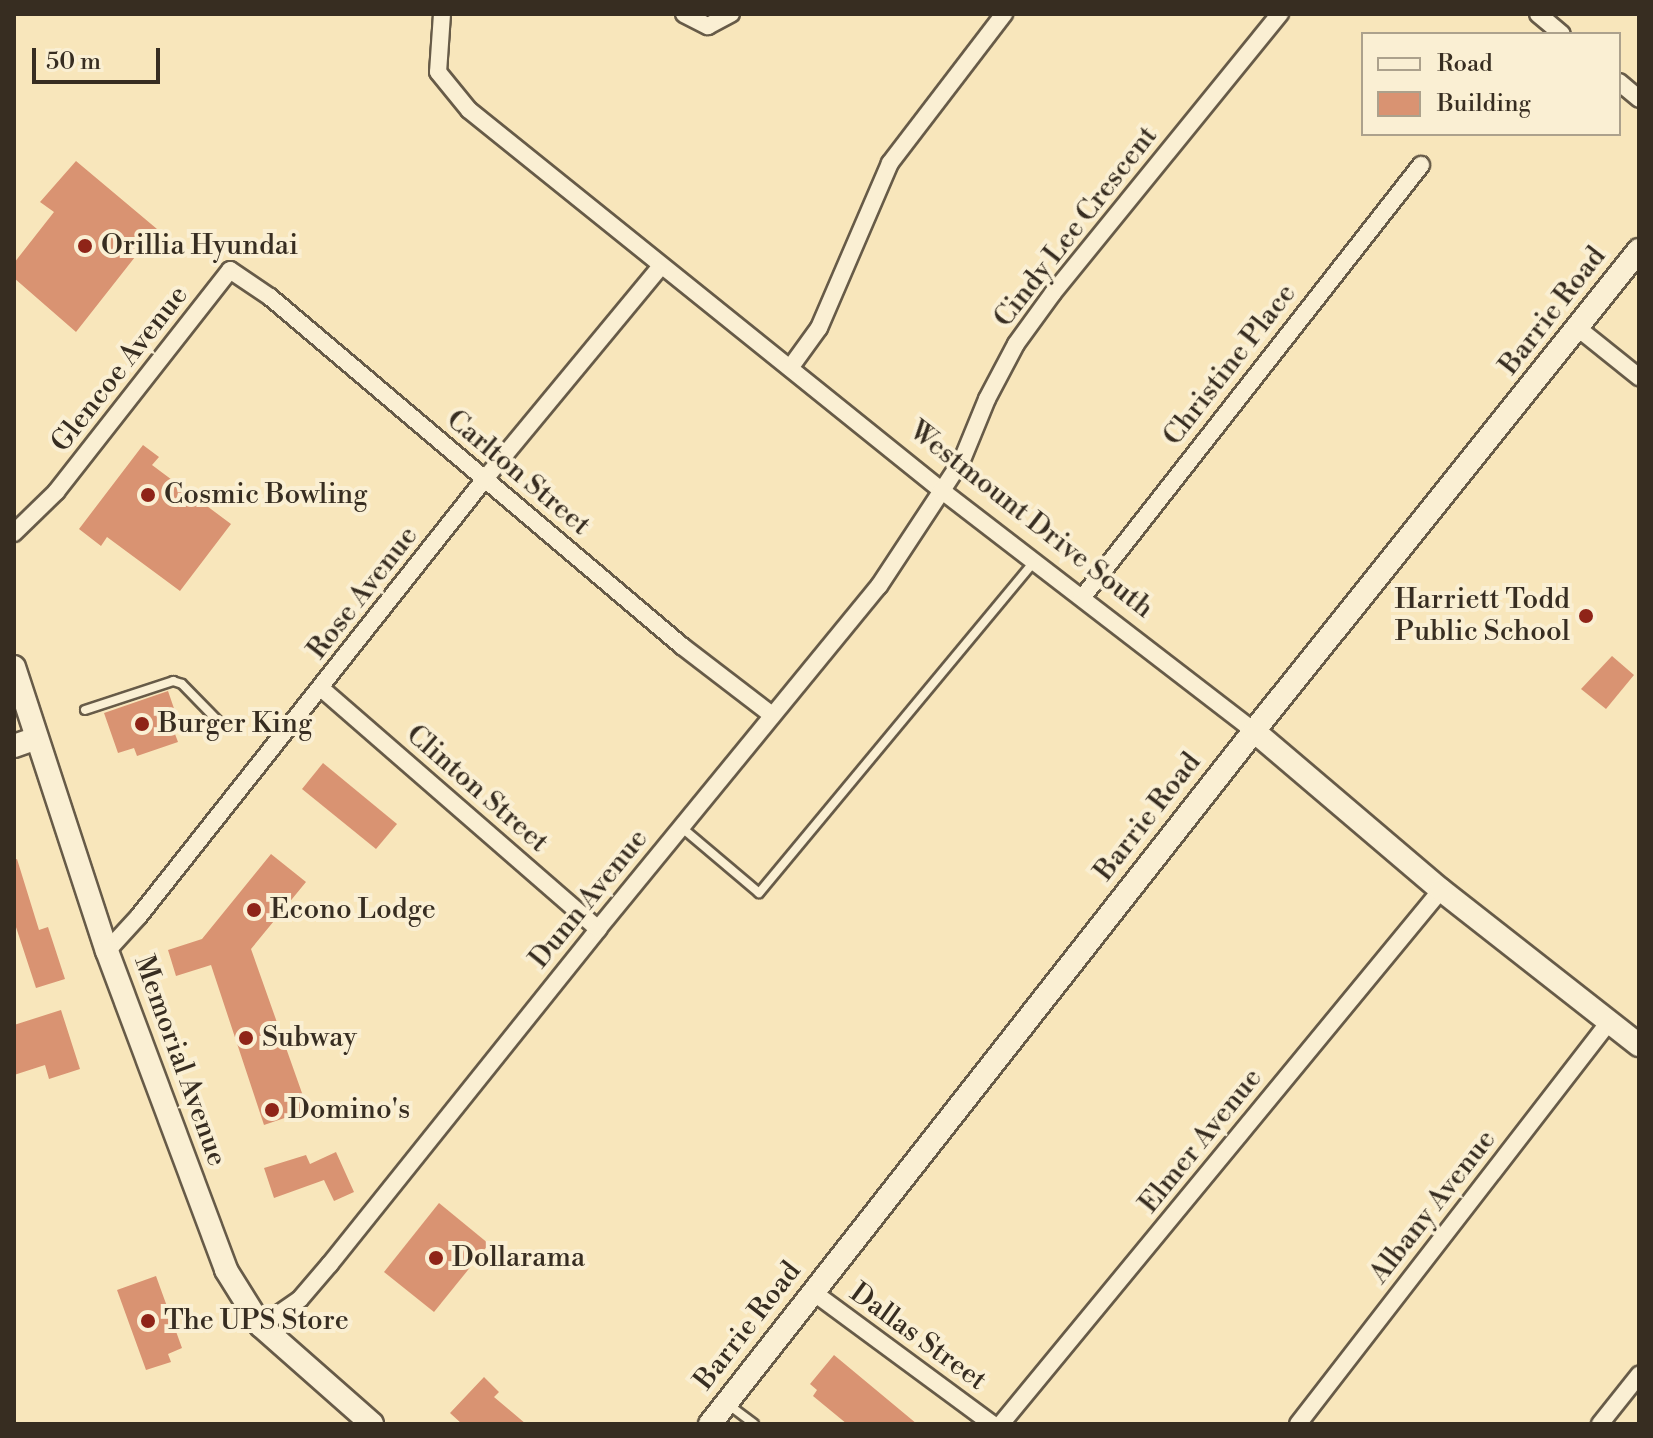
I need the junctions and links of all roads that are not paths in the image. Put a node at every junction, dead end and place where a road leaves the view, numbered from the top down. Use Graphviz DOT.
graph roads {
  1 [pos="442,14"];
  2 [pos="684,14"];
  3 [pos="731,14"];
  4 [pos="1004,14"];
  5 [pos="1280,14"];
  6 [pos="1538,14"];
  7 [pos="1560,32"];
  8 [pos="1621,84"];
  9 [pos="1639,99"];
  10 [pos="1421,165"];
  11 [pos="1639,250"];
  12 [pos="660,267"];
  13 [pos="230,270"];
  14 [pos="1579,329"];
  15 [pos="790,368"];
  16 [pos="1639,377"];
  17 [pos="484,480"];
  18 [pos="941,490"];
  19 [pos="14,533"];
  20 [pos="1034,561"];
  21 [pos="1082,598"];
  22 [pos="14,667"];
  23 [pos="322,689"];
  24 [pos="85,710"];
  25 [pos="772,715"];
  26 [pos="220,723"];
  27 [pos="1254,731"];
  28 [pos="37,738"];
  29 [pos="14,746"];
  30 [pos="681,827"];
  31 [pos="1441,890"];
  32 [pos="598,929"];
  33 [pos="107,951"];
  34 [pos="1609,1022"];
  35 [pos="1639,1045"];
  36 [pos="813,1292"];
  37 [pos="261,1326"];
  38 [pos="1639,1375"];
  39 [pos="726,1403"];
  40 [pos="372,1424"];
  41 [pos="710,1424"];
  42 [pos="754,1424"];
  43 [pos="992,1424"];
  44 [pos="1001,1424"];
  45 [pos="1298,1424"];
  46 [pos="1600,1424"];
  1 -- 12 [label="street, Westmount Drive South"];
  2 -- 3 [label="street"];
  4 -- 15 [label="street"];
  5 -- 18 [label="street, Cindy Lee Crescent"];
  6 -- 7 [label="street"];
  8 -- 9 [label="street"];
  10 -- 21 [label="street, Christine Place"];
  11 -- 14 [label="street, Barrie Road"];
  12 -- 15 [label="street, Westmount Drive South"];
  12 -- 17 [label="street, Rose Avenue"];
  13 -- 17 [label="street, Carlton Street"];
  13 -- 19 [label="street, Glencoe Avenue"];
  14 -- 16 [label="street"];
  14 -- 27 [label="street, Barrie Road"];
  15 -- 18 [label="street, Westmount Drive South"];
  17 -- 23 [label="street, Rose Avenue"];
  17 -- 25 [label="street, Carlton Street"];
  18 -- 20 [label="street, Westmount Drive South"];
  18 -- 25 [label="street, Dunn Avenue"];
  20 -- 21 [label="street, Westmount Drive South"];
  20 -- 30 [label="lane"];
  21 -- 27 [label="street, Westmount Drive South"];
  22 -- 28 [label="street, Memorial Avenue"];
  23 -- 32 [label="street, Clinton Street"];
  23 -- 33 [label="street, Rose Avenue"];
  24 -- 26 [label="lane"];
  25 -- 30 [label="street, Dunn Avenue"];
  27 -- 31 [label="street, Westmount Drive South"];
  27 -- 36 [label="street, Barrie Road"];
  28 -- 29 [label="street"];
  28 -- 33 [label="street, Memorial Avenue"];
  30 -- 32 [label="street, Dunn Avenue"];
  31 -- 34 [label="street, Westmount Drive South"];
  31 -- 44 [label="street, Elmer Avenue"];
  32 -- 37 [label="street, Dunn Avenue"];
  33 -- 37 [label="street, Memorial Avenue"];
  34 -- 35 [label="street, Westmount Drive South"];
  34 -- 45 [label="street, Albany Avenue"];
  36 -- 39 [label="street, Barrie Road"];
  36 -- 43 [label="street, Dallas Street"];
  37 -- 40 [label="street, Memorial Avenue"];
  38 -- 46 [label="street"];
  39 -- 41 [label="street, Barrie Road"];
  39 -- 42 [label="lane"];
}
